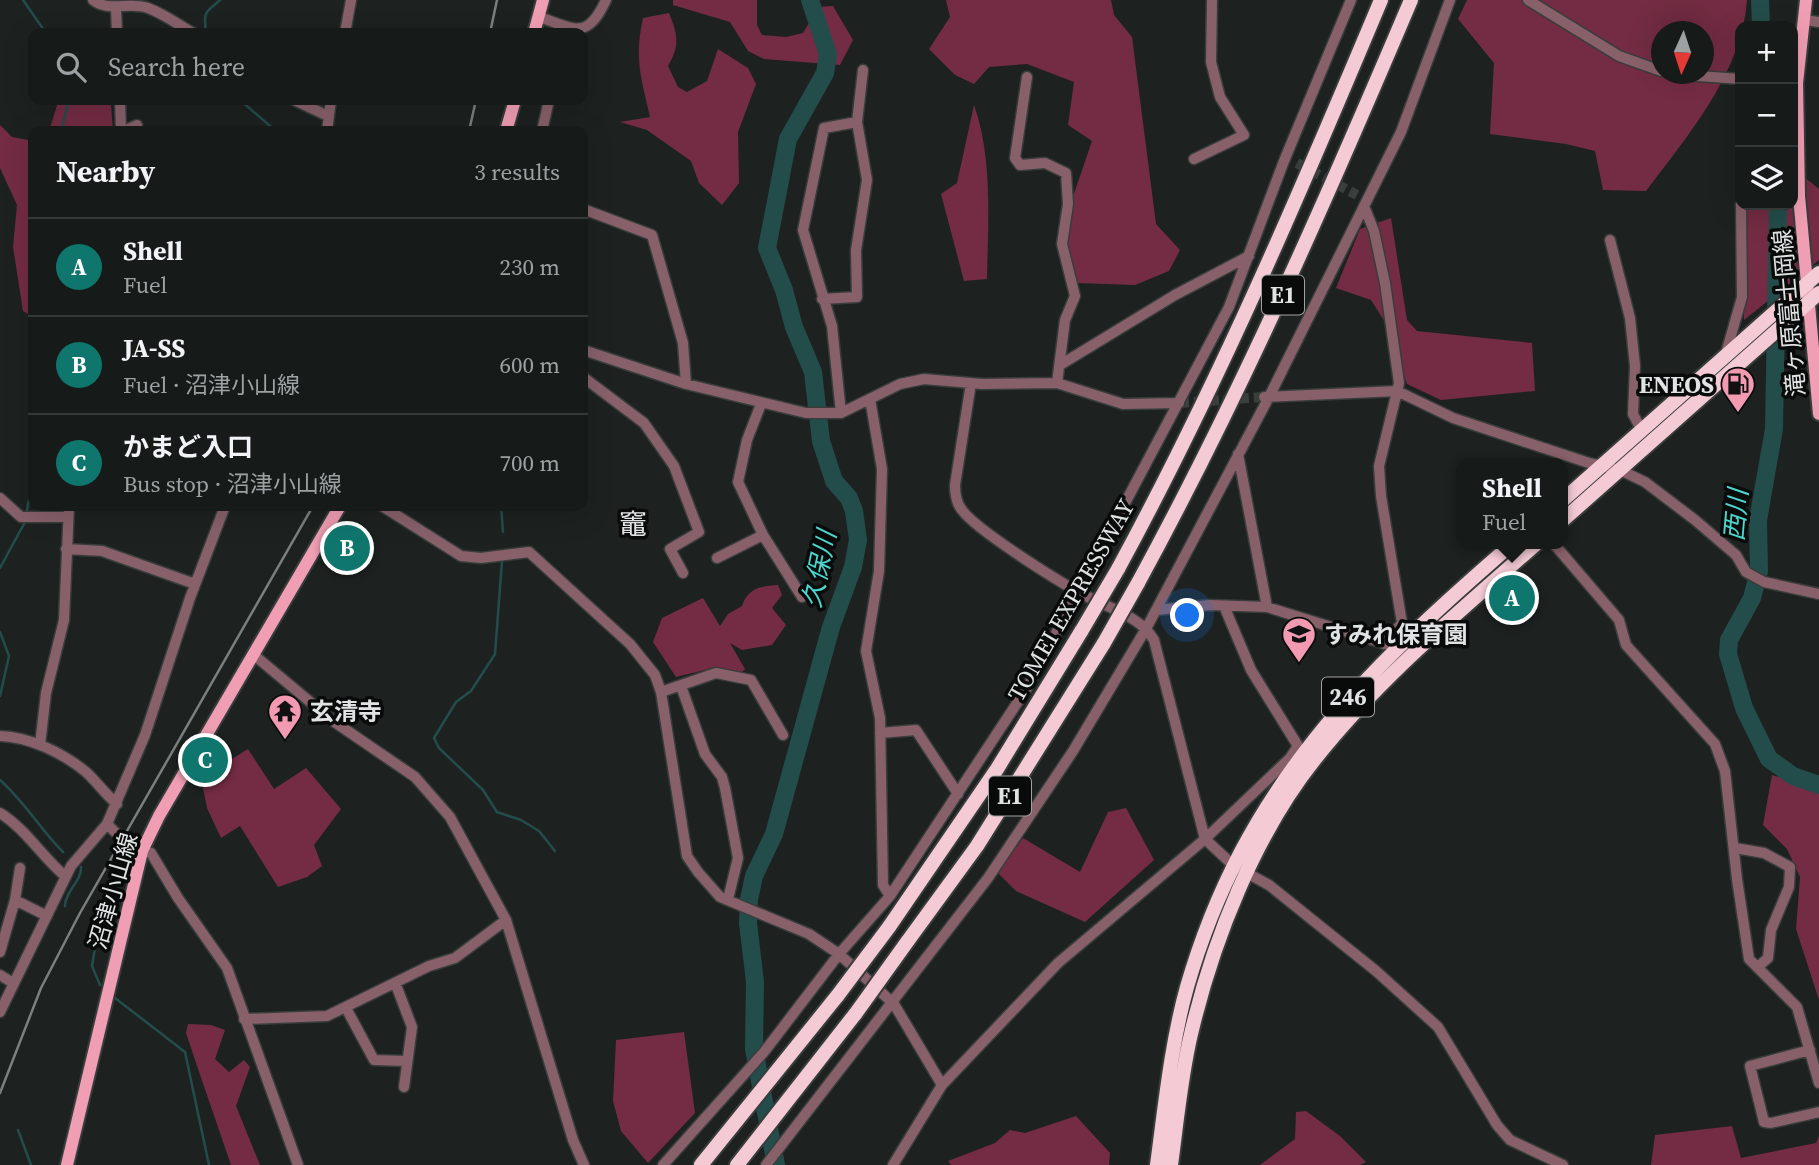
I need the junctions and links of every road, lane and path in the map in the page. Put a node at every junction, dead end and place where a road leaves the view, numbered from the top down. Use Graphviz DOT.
graph roads {
  1 [pos="93,0"];
  2 [pos="351,0"];
  3 [pos="543,0"];
  4 [pos="606,0"];
  5 [pos="1212,0"];
  6 [pos="1351,0"];
  7 [pos="1381,0"];
  8 [pos="1411,0"];
  9 [pos="1451,0"];
  10 [pos="1528,0"];
  11 [pos="1806,0"];
  12 [pos="116,8"];
  13 [pos="539,17"];
  14 [pos="1804,20"];
  15 [pos="1819,22"];
  16 [pos="117,28"];
  17 [pos="184,28"];
  18 [pos="346,28"];
  19 [pos="536,28"];
  20 [pos="574,28"];
  21 [pos="588,28"];
  22 [pos="1798,62"];
  23 [pos="1651,67"];
  24 [pos="863,70"];
  25 [pos="1027,77"];
  26 [pos="1714,77"];
  27 [pos="1735,79"];
  28 [pos="1795,84"];
  29 [pos="120,105"];
  30 [pos="305,105"];
  31 [pos="330,105"];
  32 [pos="514,105"];
  33 [pos="548,105"];
  34 [pos="328,116"];
  35 [pos="857,122"];
  36 [pos="123,126"];
  37 [pos="327,126"];
  38 [pos="507,126"];
  39 [pos="543,126"];
  40 [pos="1194,159"];
  41 [pos="1284,161"];
  42 [pos="1297,163"];
  43 [pos="1362,200"];
  44 [pos="1741,210"];
  45 [pos="588,211"];
  46 [pos="1610,240"];
  47 [pos="1249,256"];
  48 [pos="1819,273"];
  49 [pos="1807,297"];
  50 [pos="822,299"];
  51 [pos="1747,348"];
  52 [pos="588,352"];
  53 [pos="1725,357"];
  54 [pos="1059,365"];
  55 [pos="588,381"];
  56 [pos="971,383"];
  57 [pos="1058,383"];
  58 [pos="686,384"];
  59 [pos="1397,391"];
  60 [pos="1266,397"];
  61 [pos="870,399"];
  62 [pos="1179,403"];
  63 [pos="761,404"];
  64 [pos="841,413"];
  65 [pos="1819,414"];
  66 [pos="1642,431"];
  67 [pos="1238,454"];
  68 [pos="1601,467"];
  69 [pos="1620,470"];
  70 [pos="1568,496"];
  71 [pos="0,498"];
  72 [pos="69,511"];
  73 [pos="223,511"];
  74 [pos="337,511"];
  75 [pos="390,511"];
  76 [pos="1568,516"];
  77 [pos="68,517"];
  78 [pos="763,535"];
  79 [pos="66,549"];
  80 [pos="1506,549"];
  81 [pos="1530,549"];
  82 [pos="1557,549"];
  83 [pos="717,558"];
  84 [pos="683,573"];
  85 [pos="195,584"];
  86 [pos="1079,592"];
  87 [pos="1819,594"];
  88 [pos="802,597"];
  89 [pos="1224,606"];
  90 [pos="1267,607"];
  91 [pos="1156,610"];
  92 [pos="1147,627"];
  93 [pos="1390,645"];
  94 [pos="254,654"];
  95 [pos="681,686"];
  96 [pos="661,692"];
  97 [pos="880,733"];
  98 [pos="783,735"];
  99 [pos="0,736"];
  100 [pos="40,745"];
  101 [pos="958,794"];
  102 [pos="117,804"];
  103 [pos="0,813"];
  104 [pos="107,824"];
  105 [pos="1205,839"];
  106 [pos="1735,849"];
  107 [pos="142,851"];
  108 [pos="20,868"];
  109 [pos="1240,869"];
  110 [pos="65,876"];
  111 [pos="890,896"];
  112 [pos="728,899"];
  113 [pos="15,901"];
  114 [pos="47,916"];
  115 [pos="506,920"];
  116 [pos="0,952"];
  117 [pos="839,954"];
  118 [pos="1759,967"];
  119 [pos="0,975"];
  120 [pos="13,983"];
  121 [pos="396,985"];
  122 [pos="894,1004"];
  123 [pos="346,1008"];
  124 [pos="0,1012"];
  125 [pos="244,1019"];
  126 [pos="1810,1049"];
  127 [pos="406,1061"];
  128 [pos="1819,1083"];
  129 [pos="942,1085"];
  130 [pos="404,1087"];
  131 [pos="1819,1112"];
  132 [pos="67,1165"];
  133 [pos="298,1165"];
  134 [pos="584,1165"];
  135 [pos="663,1165"];
  136 [pos="701,1165"];
  137 [pos="737,1165"];
  138 [pos="766,1165"];
  139 [pos="893,1165"];
  140 [pos="1157,1165"];
  141 [pos="1171,1165"];
  142 [pos="1563,1165"];
  1 -- 12 [label="street"];
  2 -- 18 [label="street"];
  3 -- 13 [label="main road"];
  4 -- 21 [label="street"];
  5 -- 40 [label="street"];
  6 -- 41 [label="street"];
  7 -- 136 [label="highway, TOMEI EXPRESSWAY / E1, bridge"];
  8 -- 137 [label="highway, TOMEI EXPRESSWAY / E1, bridge"];
  9 -- 43 [label="street"];
  10 -- 23 [label="street"];
  11 -- 14 [label="main road, 滝ヶ原富士岡線"];
  12 -- 16 [label="street"];
  12 -- 17 [label="street"];
  13 -- 19 [label="main road"];
  13 -- 20 [label="street"];
  14 -- 15 [label="street"];
  14 -- 22 [label="main road, 滝ヶ原富士岡線"];
  24 -- 35 [label="street"];
  25 -- 54 [label="street"];
  26 -- 27 [label="street"];
  28 -- 49 [label="main road, 滝ヶ原富士岡線"];
  29 -- 36 [label="street"];
  30 -- 34 [label="street"];
  31 -- 34 [label="street"];
  32 -- 38 [label="main road"];
  33 -- 39 [label="street"];
  34 -- 37 [label="street"];
  35 -- 50 [label="street"];
  35 -- 50 [label="street"];
  41 -- 42 [label="street"];
  41 -- 47 [label="street"];
  43 -- 59 [label="street"];
  43 -- 60 [label="street"];
  44 -- 53 [label="street"];
  45 -- 58 [label="street"];
  46 -- 66 [label="street"];
  47 -- 54 [label="street"];
  47 -- 62 [label="street"];
  48 -- 49 [label="highway"];
  49 -- 51 [label="highway"];
  49 -- 65 [label="main road, 滝ヶ原富士岡線"];
  50 -- 64 [label="street"];
  51 -- 53 [label="highway"];
  51 -- 69 [label="highway"];
  52 -- 58 [label="street"];
  53 -- 66 [label="highway"];
  54 -- 57 [label="street"];
  55 -- 84 [label="street"];
  56 -- 57 [label="street"];
  56 -- 61 [label="street"];
  56 -- 86 [label="street"];
  57 -- 62 [label="street"];
  58 -- 63 [label="street"];
  59 -- 60 [label="street"];
  59 -- 68 [label="street"];
  59 -- 93 [label="street"];
  60 -- 67 [label="street"];
  61 -- 64 [label="street"];
  61 -- 97 [label="street"];
  62 -- 86 [label="street"];
  63 -- 64 [label="street"];
  63 -- 78 [label="street"];
  66 -- 68 [label="highway"];
  67 -- 90 [label="street"];
  67 -- 91 [label="street"];
  68 -- 69 [label="street"];
  68 -- 70 [label="highway"];
  69 -- 76 [label="highway"];
  69 -- 87 [label="street"];
  71 -- 77 [label="street"];
  72 -- 77 [label="street"];
  73 -- 85 [label="street"];
  74 -- 94 [label="main road, 沼津小山線"];
  75 -- 96 [label="street"];
  77 -- 79 [label="street"];
  78 -- 83 [label="street"];
  78 -- 88 [label="street"];
  79 -- 85 [label="street"];
  79 -- 100 [label="street"];
  80 -- 93 [label="highway, 246"];
  81 -- 109 [label="highway, 246"];
  82 -- 106 [label="street"];
  85 -- 102 [label="street"];
  86 -- 92 [label="street"];
  86 -- 101 [label="street"];
  89 -- 90 [label="street"];
  89 -- 91 [label="street"];
  89 -- 105 [label="street"];
  90 -- 93 [label="street"];
  91 -- 92 [label="street"];
  92 -- 105 [label="street"];
  92 -- 122 [label="street"];
  93 -- 109 [label="highway, 246"];
  94 -- 107 [label="main road, 沼津小山線"];
  94 -- 115 [label="street"];
  95 -- 96 [label="street"];
  95 -- 98 [label="street"];
  95 -- 112 [label="street"];
  96 -- 112 [label="street"];
  97 -- 101 [label="street"];
  97 -- 111 [label="street"];
  99 -- 100 [label="street"];
  100 -- 102 [label="street"];
  101 -- 111 [label="street"];
  102 -- 104 [label="street"];
  103 -- 110 [label="street"];
  104 -- 107 [label="street"];
  104 -- 110 [label="street"];
  105 -- 109 [label="street"];
  105 -- 129 [label="street"];
  106 -- 118 [label="street"];
  106 -- 118 [label="street"];
  107 -- 125 [label="street"];
  107 -- 132 [label="main road, 沼津小山線"];
  108 -- 113 [label="street"];
  109 -- 140 [label="highway, 246"];
  109 -- 141 [label="highway, 246"];
  109 -- 142 [label="street"];
  110 -- 114 [label="street"];
  111 -- 117 [label="street"];
  112 -- 117 [label="street"];
  113 -- 114 [label="street"];
  113 -- 116 [label="street"];
  114 -- 120 [label="street"];
  115 -- 121 [label="street"];
  115 -- 134 [label="street"];
  117 -- 122 [label="street"];
  117 -- 135 [label="street"];
  118 -- 126 [label="street"];
  119 -- 120 [label="street"];
  120 -- 124 [label="street"];
  121 -- 123 [label="street"];
  121 -- 127 [label="street"];
  122 -- 129 [label="street"];
  122 -- 138 [label="street"];
  123 -- 125 [label="street"];
  123 -- 127 [label="street"];
  125 -- 133 [label="street"];
  126 -- 128 [label="street"];
  126 -- 131 [label="street"];
  127 -- 130 [label="street"];
  129 -- 139 [label="street"];
}
